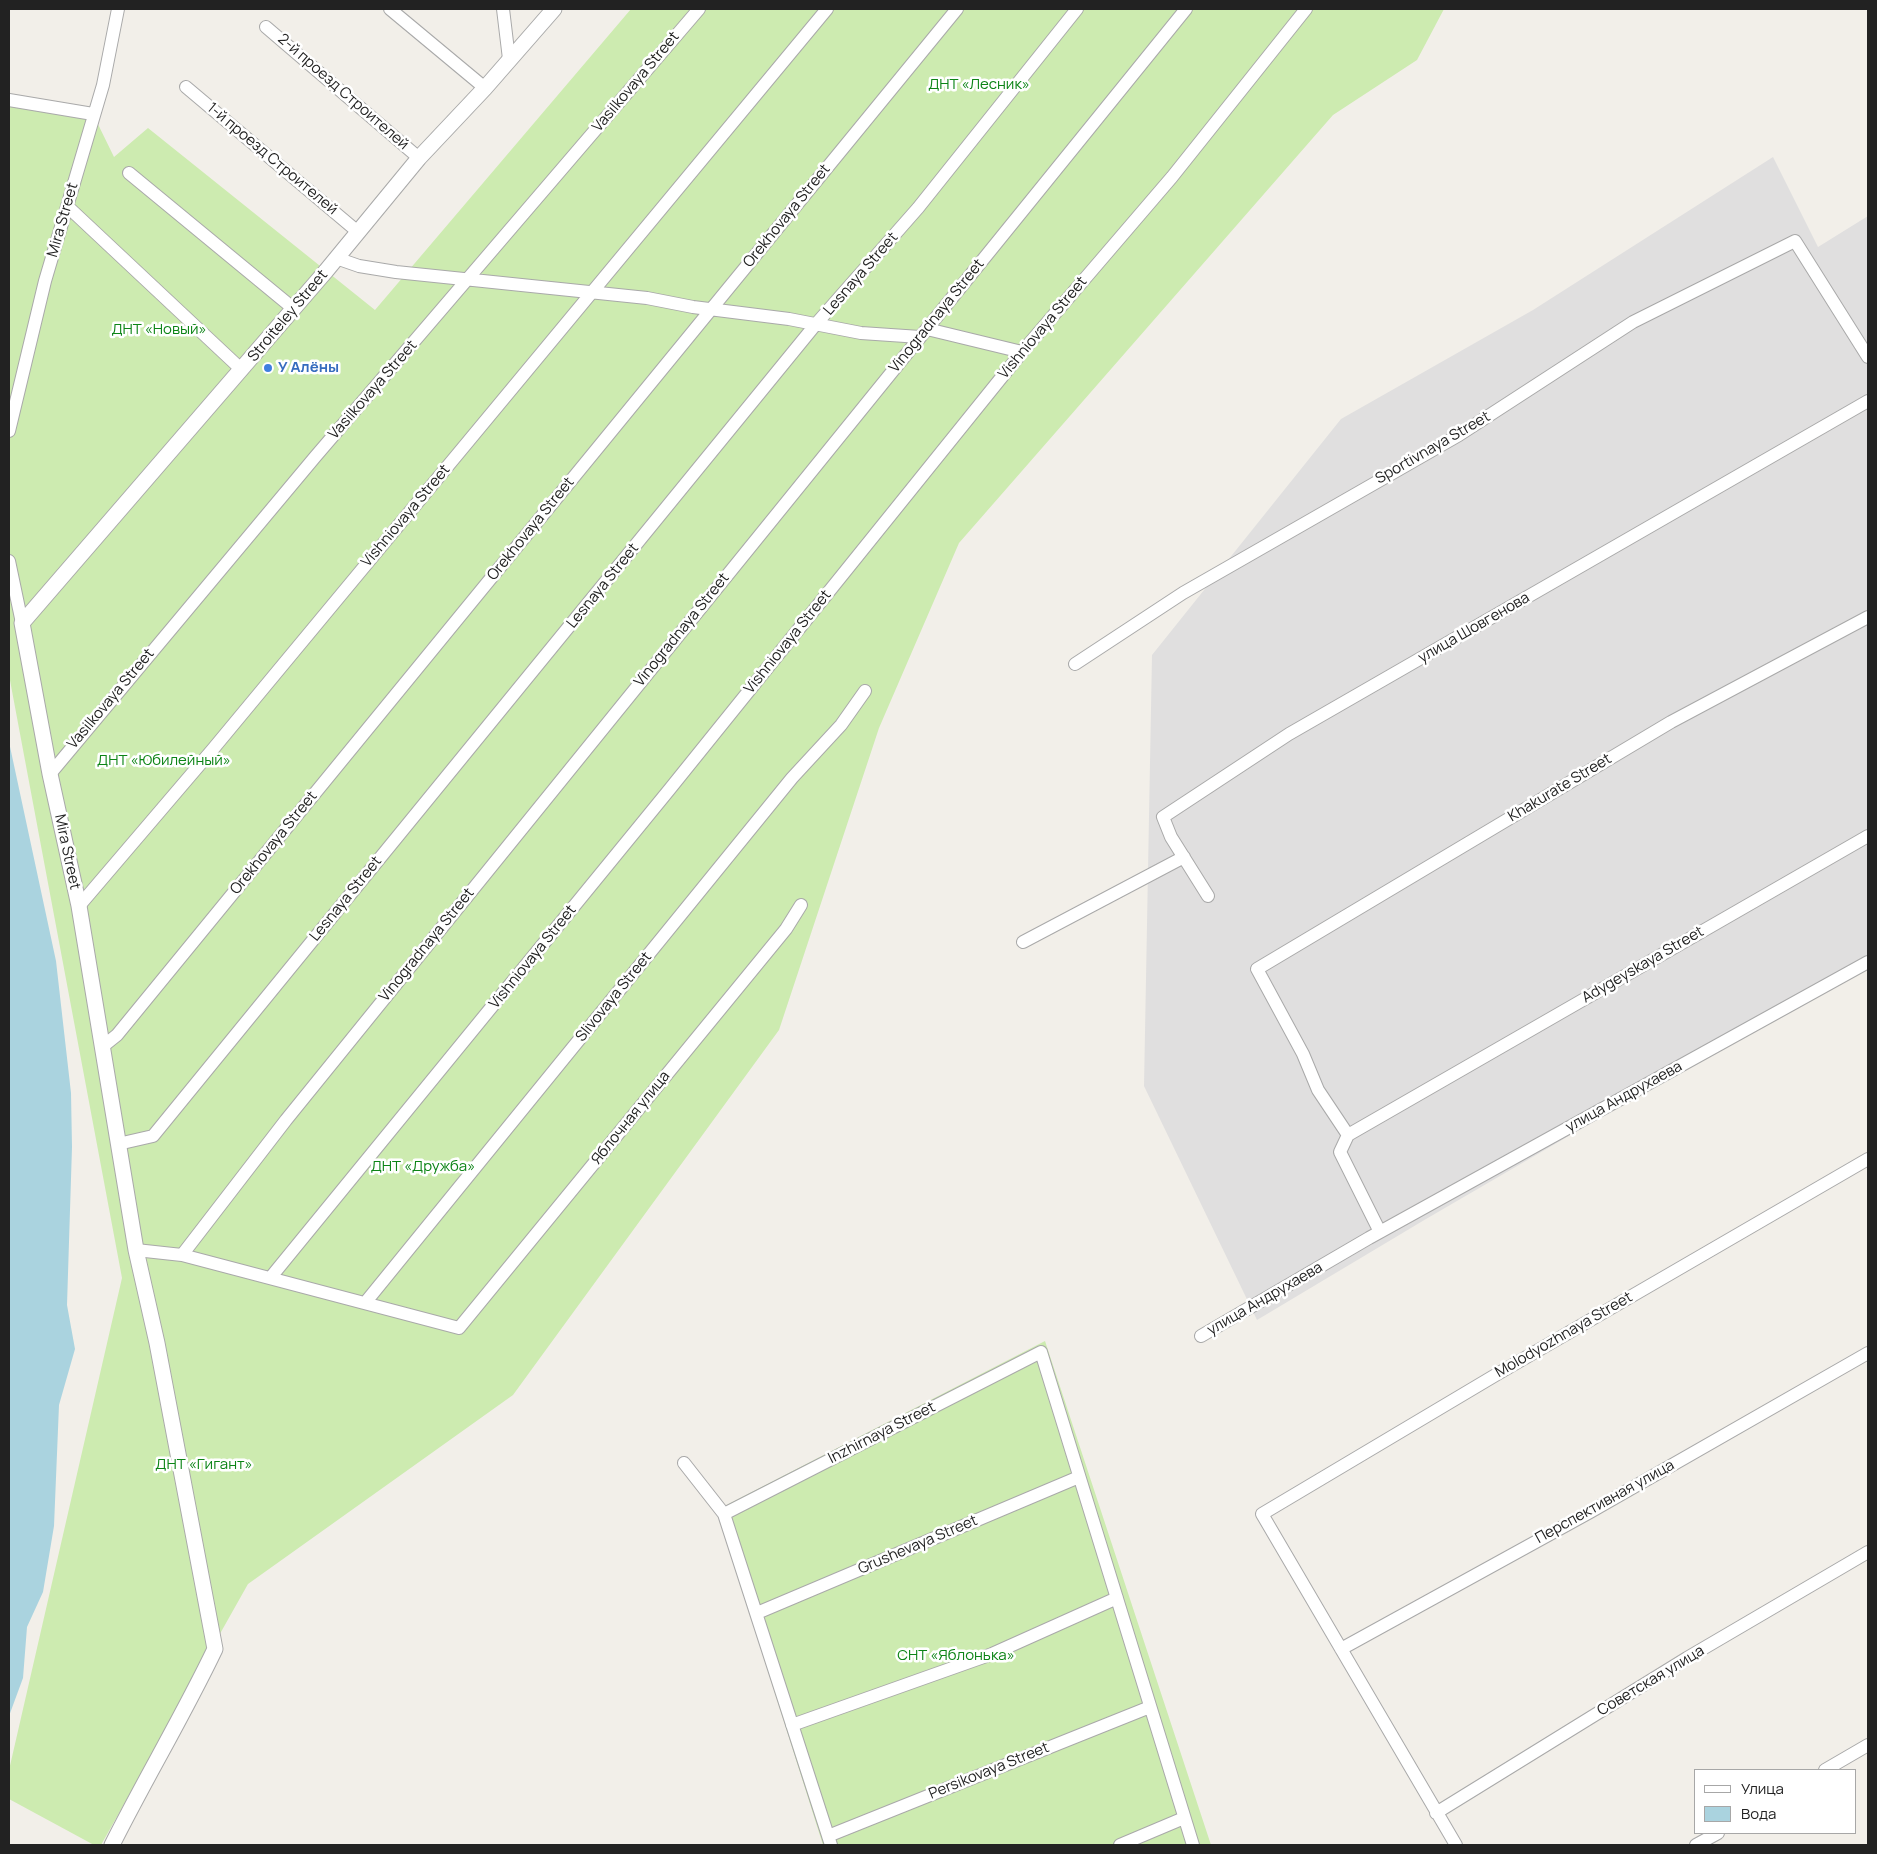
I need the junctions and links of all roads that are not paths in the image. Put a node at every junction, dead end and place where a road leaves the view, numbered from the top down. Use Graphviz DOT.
graph roads {
  1 [pos="118,9"];
  2 [pos="390,9"];
  3 [pos="503,9"];
  4 [pos="554,9"];
  5 [pos="699,9"];
  6 [pos="827,9"];
  7 [pos="957,9"];
  8 [pos="1077,9"];
  9 [pos="1186,9"];
  10 [pos="1306,9"];
  11 [pos="266,26"];
  12 [pos="509,59"];
  13 [pos="186,87"];
  14 [pos="485,88"];
  15 [pos="9,100"];
  16 [pos="93,114"];
  17 [pos="419,158"];
  18 [pos="129,173"];
  19 [pos="66,206"];
  20 [pos="358,232"];
  21 [pos="336,258"];
  22 [pos="468,279"];
  23 [pos="591,294"];
  24 [pos="712,308"];
  25 [pos="294,309"];
  26 [pos="816,324"];
  27 [pos="923,333"];
  28 [pos="1022,352"];
  29 [pos="1868,357"];
  30 [pos="242,370"];
  31 [pos="1868,401"];
  32 [pos="9,431"];
  33 [pos="9,561"];
  34 [pos="1868,617"];
  35 [pos="22,623"];
  36 [pos="1075,664"];
  37 [pos="865,691"];
  38 [pos="50,774"];
  39 [pos="1868,836"];
  40 [pos="1184,857"];
  41 [pos="1208,896"];
  42 [pos="801,905"];
  43 [pos="78,906"];
  44 [pos="1023,942"];
  45 [pos="1868,962"];
  46 [pos="102,1047"];
  47 [pos="1348,1135"];
  48 [pos="118,1144"];
  49 [pos="1868,1159"];
  50 [pos="1380,1232"];
  51 [pos="136,1250"];
  52 [pos="182,1255"];
  53 [pos="271,1277"];
  54 [pos="365,1303"];
  55 [pos="1201,1336"];
  56 [pos="1868,1353"];
  57 [pos="684,1463"];
  58 [pos="1080,1477"];
  59 [pos="724,1514"];
  60 [pos="1868,1552"];
  61 [pos="1117,1598"];
  62 [pos="757,1613"];
  63 [pos="1341,1650"];
  64 [pos="1150,1707"];
  65 [pos="792,1724"];
  66 [pos="1868,1745"];
  67 [pos="1827,1769"];
  68 [pos="1436,1813"];
  69 [pos="1184,1818"];
  70 [pos="1716,1834"];
  71 [pos="829,1840"];
  72 [pos="112,1845"];
  73 [pos="1120,1845"];
  74 [pos="1193,1845"];
  75 [pos="1456,1845"];
  76 [pos="1696,1845"];
  1 -- 16 [label="street, Mira Street"];
  2 -- 14 [label="street"];
  3 -- 12 [label="street"];
  4 -- 12 [label="street, Stroiteley Street"];
  5 -- 22 [label="street, Vasilkovaya Street"];
  6 -- 23 [label="street, Vishniovaya Street"];
  7 -- 24 [label="street, Orekhovaya Street"];
  8 -- 26 [label="street, Lesnaya Street"];
  9 -- 27 [label="street, Vinogradnaya Street"];
  10 -- 28 [label="street, Vishniovaya Street"];
  11 -- 17 [label="street, 2-й проезд Строителей"];
  12 -- 14 [label="street, Stroiteley Street"];
  13 -- 20 [label="street, 1-й проезд Строителей"];
  14 -- 17 [label="street, Stroiteley Street"];
  15 -- 16 [label="street"];
  16 -- 19 [label="street, Mira Street"];
  17 -- 20 [label="street, Stroiteley Street"];
  18 -- 25 [label="street"];
  19 -- 30 [label="street"];
  19 -- 32 [label="street, Mira Street"];
  20 -- 21 [label="street, Stroiteley Street"];
  21 -- 22 [label="street"];
  21 -- 25 [label="street, Stroiteley Street"];
  22 -- 23 [label="street"];
  22 -- 38 [label="street, Vasilkovaya Street"];
  23 -- 24 [label="street"];
  23 -- 43 [label="street, Vishniovaya Street"];
  24 -- 26 [label="street"];
  24 -- 46 [label="street, Orekhovaya Street"];
  25 -- 30 [label="street, Stroiteley Street"];
  26 -- 27 [label="street"];
  26 -- 48 [label="street, Lesnaya Street"];
  27 -- 28 [label="street"];
  27 -- 52 [label="street, Vinogradnaya Street"];
  28 -- 53 [label="street, Vishniovaya Street"];
  29 -- 36 [label="street, Sportivnaya Street"];
  30 -- 35 [label="street, Stroiteley Street"];
  31 -- 40 [label="street, улица Шовгенова"];
  33 -- 35 [label="street, Mira Street"];
  34 -- 47 [label="street, Khakurate Street"];
  35 -- 38 [label="street, Mira Street"];
  37 -- 54 [label="street, Slivovaya Street"];
  38 -- 43 [label="street, Mira Street"];
  39 -- 47 [label="street, Adygeyskaya Street"];
  40 -- 41 [label="street, улица Шовгенова"];
  40 -- 44 [label="street"];
  42 -- 54 [label="street, Яблочная улица"];
  43 -- 46 [label="street, Mira Street"];
  45 -- 50 [label="street, улица Андрухаева"];
  46 -- 48 [label="street, Mira Street"];
  47 -- 50 [label="street"];
  48 -- 51 [label="street, Mira Street"];
  49 -- 63 [label="street, Molodyozhnaya Street"];
  50 -- 55 [label="street, улица Андрухаева"];
  51 -- 52 [label="street"];
  51 -- 72 [label="street, Mira Street"];
  52 -- 53 [label="street"];
  53 -- 54 [label="street"];
  56 -- 63 [label="street, Перспективная улица"];
  57 -- 59 [label="street"];
  58 -- 59 [label="street, Inzhirnaya Street"];
  58 -- 61 [label="street"];
  58 -- 62 [label="street, Grushevaya Street"];
  59 -- 62 [label="street"];
  60 -- 68 [label="street, Советская улица"];
  61 -- 64 [label="street"];
  61 -- 65 [label="street"];
  62 -- 65 [label="street"];
  63 -- 68 [label="street"];
  64 -- 69 [label="street"];
  64 -- 71 [label="street, Persikovaya Street"];
  65 -- 71 [label="street"];
  66 -- 67 [label="street"];
  68 -- 75 [label="street"];
  69 -- 73 [label="street"];
  69 -- 74 [label="street"];
  70 -- 76 [label="street"];
}
